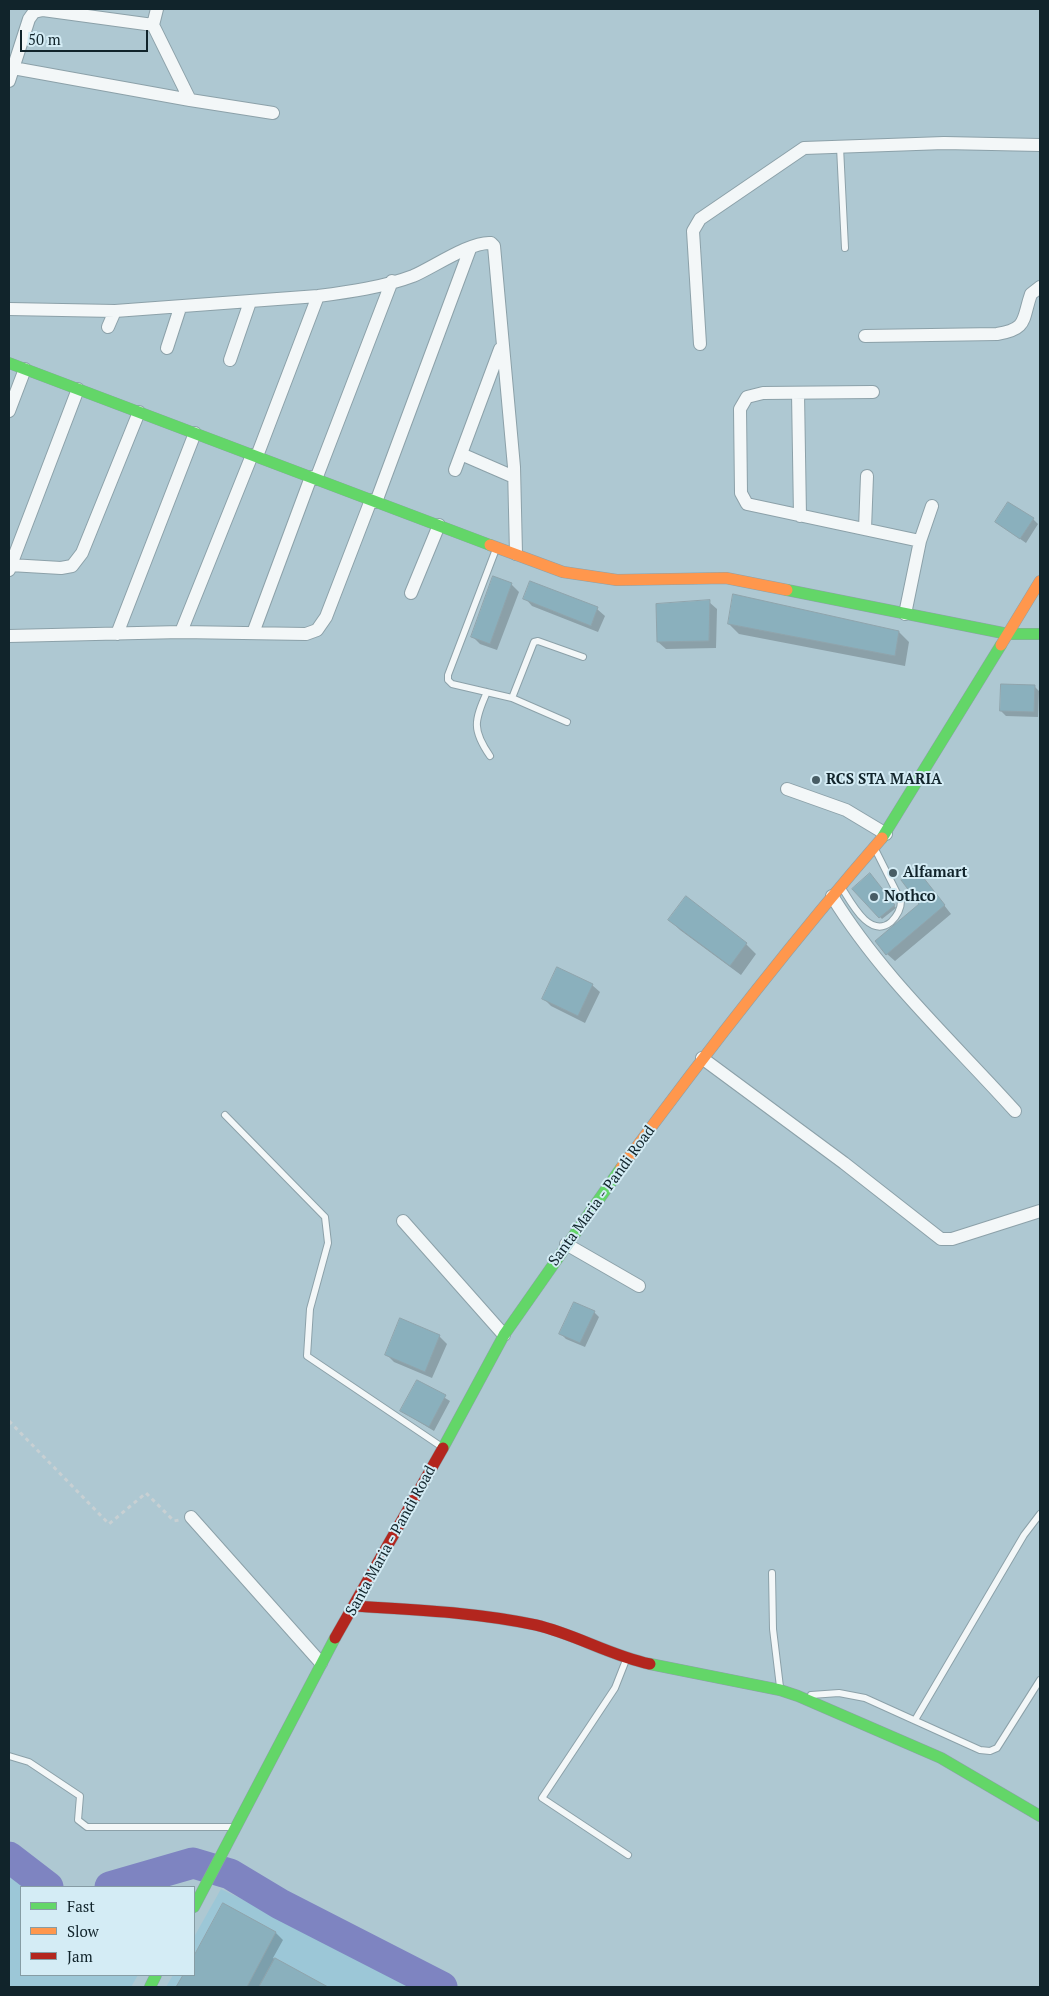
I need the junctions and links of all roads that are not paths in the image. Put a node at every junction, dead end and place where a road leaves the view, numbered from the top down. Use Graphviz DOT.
graph roads {
  1 [pos="157,9"];
  2 [pos="153,25"];
  3 [pos="14,68"];
  4 [pos="9,82"];
  5 [pos="190,100"];
  6 [pos="273,114"];
  7 [pos="1040,145"];
  8 [pos="840,147"];
  9 [pos="470,248"];
  10 [pos="845,248"];
  11 [pos="392,281"];
  12 [pos="1040,287"];
  13 [pos="318,296"];
  14 [pos="250,302"];
  15 [pos="180,308"];
  16 [pos="9,309"];
  17 [pos="115,311"];
  18 [pos="108,327"];
  19 [pos="864,336"];
  20 [pos="501,344"];
  21 [pos="700,344"];
  22 [pos="167,348"];
  23 [pos="230,360"];
  24 [pos="9,363"];
  25 [pos="25,369"];
  26 [pos="78,389"];
  27 [pos="873,392"];
  28 [pos="798,393"];
  29 [pos="9,411"];
  30 [pos="139,412"];
  31 [pos="196,433"];
  32 [pos="461,454"];
  33 [pos="254,456"];
  34 [pos="455,470"];
  35 [pos="867,476"];
  36 [pos="514,477"];
  37 [pos="314,478"];
  38 [pos="374,501"];
  39 [pos="932,506"];
  40 [pos="800,516"];
  41 [pos="439,525"];
  42 [pos="865,530"];
  43 [pos="920,541"];
  44 [pos="497,548"];
  45 [pos="516,554"];
  46 [pos="9,568"];
  47 [pos="1040,581"];
  48 [pos="411,593"];
  49 [pos="905,614"];
  50 [pos="181,632"];
  51 [pos="253,633"];
  52 [pos="117,634"];
  53 [pos="1008,634"];
  54 [pos="1040,634"];
  55 [pos="9,636"];
  56 [pos="583,657"];
  57 [pos="487,692"];
  58 [pos="512,698"];
  59 [pos="567,722"];
  60 [pos="490,756"];
  61 [pos="786,788"];
  62 [pos="886,834"];
  63 [pos="874,848"];
  64 [pos="837,891"];
  65 [pos="702,1058"];
  66 [pos="1015,1111"];
  67 [pos="225,1115"];
  68 [pos="1040,1211"];
  69 [pos="403,1221"];
  70 [pos="566,1244"];
  71 [pos="639,1286"];
  72 [pos="504,1336"];
  73 [pos="443,1448"];
  74 [pos="1040,1514"];
  75 [pos="191,1517"];
  76 [pos="772,1573"];
  77 [pos="354,1606"];
  78 [pos="626,1659"];
  79 [pos="321,1663"];
  80 [pos="1040,1680"];
  81 [pos="780,1690"];
  82 [pos="798,1696"];
  83 [pos="915,1720"];
  84 [pos="9,1756"];
  85 [pos="1040,1816"];
  86 [pos="237,1827"];
  87 [pos="628,1855"];
  88 [pos="195,1904"];
  1 -- 2 [label="street"];
  2 -- 3 [label="street"];
  2 -- 5 [label="street"];
  3 -- 4 [label="street"];
  3 -- 5 [label="street"];
  5 -- 6 [label="street"];
  7 -- 8 [label="street"];
  8 -- 10 [label="lane"];
  8 -- 21 [label="street"];
  9 -- 11 [label="street"];
  9 -- 20 [label="street"];
  9 -- 38 [label="street"];
  11 -- 13 [label="street"];
  11 -- 37 [label="street"];
  12 -- 19 [label="street"];
  13 -- 14 [label="street"];
  13 -- 33 [label="street"];
  14 -- 15 [label="street"];
  14 -- 23 [label="street"];
  15 -- 17 [label="street"];
  15 -- 22 [label="street"];
  16 -- 17 [label="street"];
  17 -- 18 [label="street"];
  20 -- 32 [label="street"];
  20 -- 36 [label="street"];
  24 -- 25 [label="street"];
  25 -- 26 [label="street"];
  25 -- 29 [label="street"];
  26 -- 30 [label="street"];
  26 -- 46 [label="street"];
  27 -- 28 [label="street"];
  28 -- 40 [label="street"];
  28 -- 40 [label="street"];
  30 -- 31 [label="street"];
  30 -- 46 [label="street"];
  31 -- 33 [label="street"];
  31 -- 52 [label="street"];
  32 -- 34 [label="street"];
  32 -- 36 [label="street"];
  33 -- 37 [label="street"];
  33 -- 50 [label="street"];
  35 -- 42 [label="street"];
  36 -- 45 [label="street"];
  37 -- 38 [label="street"];
  37 -- 51 [label="street"];
  38 -- 41 [label="street"];
  38 -- 51 [label="street"];
  39 -- 43 [label="street"];
  40 -- 42 [label="street"];
  41 -- 44 [label="street"];
  41 -- 48 [label="street"];
  42 -- 43 [label="street"];
  43 -- 49 [label="street"];
  44 -- 45 [label="street"];
  44 -- 57 [label="lane"];
  45 -- 49 [label="street"];
  47 -- 53 [label="street, Santa Maria - Pandi Road"];
  49 -- 53 [label="street"];
  50 -- 51 [label="street"];
  50 -- 52 [label="street"];
  52 -- 55 [label="street"];
  53 -- 54 [label="street"];
  53 -- 62 [label="street, Santa Maria - Pandi Road"];
  56 -- 58 [label="lane"];
  57 -- 58 [label="lane"];
  57 -- 60 [label="lane"];
  58 -- 59 [label="lane"];
  61 -- 62 [label="street"];
  62 -- 63 [label="street, Santa Maria - Pandi Road"];
  63 -- 64 [label="street, Santa Maria - Pandi Road"];
  63 -- 64 [label="lane"];
  64 -- 65 [label="street, Santa Maria - Pandi Road"];
  64 -- 66 [label="street"];
  65 -- 68 [label="street"];
  65 -- 70 [label="street, Santa Maria - Pandi Road"];
  67 -- 73 [label="lane"];
  69 -- 72 [label="street"];
  70 -- 71 [label="street"];
  70 -- 72 [label="street, Santa Maria - Pandi Road"];
  72 -- 73 [label="street, Santa Maria - Pandi Road"];
  73 -- 77 [label="street, Santa Maria - Pandi Road"];
  74 -- 83 [label="lane"];
  75 -- 79 [label="street"];
  76 -- 81 [label="lane"];
  77 -- 78 [label="street"];
  77 -- 79 [label="street, Santa Maria - Pandi Road"];
  78 -- 81 [label="street"];
  78 -- 87 [label="lane"];
  79 -- 86 [label="street, Santa Maria - Pandi Road"];
  80 -- 83 [label="lane"];
  81 -- 82 [label="street"];
  82 -- 83 [label="lane"];
  82 -- 85 [label="street"];
  84 -- 86 [label="lane"];
  86 -- 88 [label="street, Santa Maria - Pandi Road"];
}
